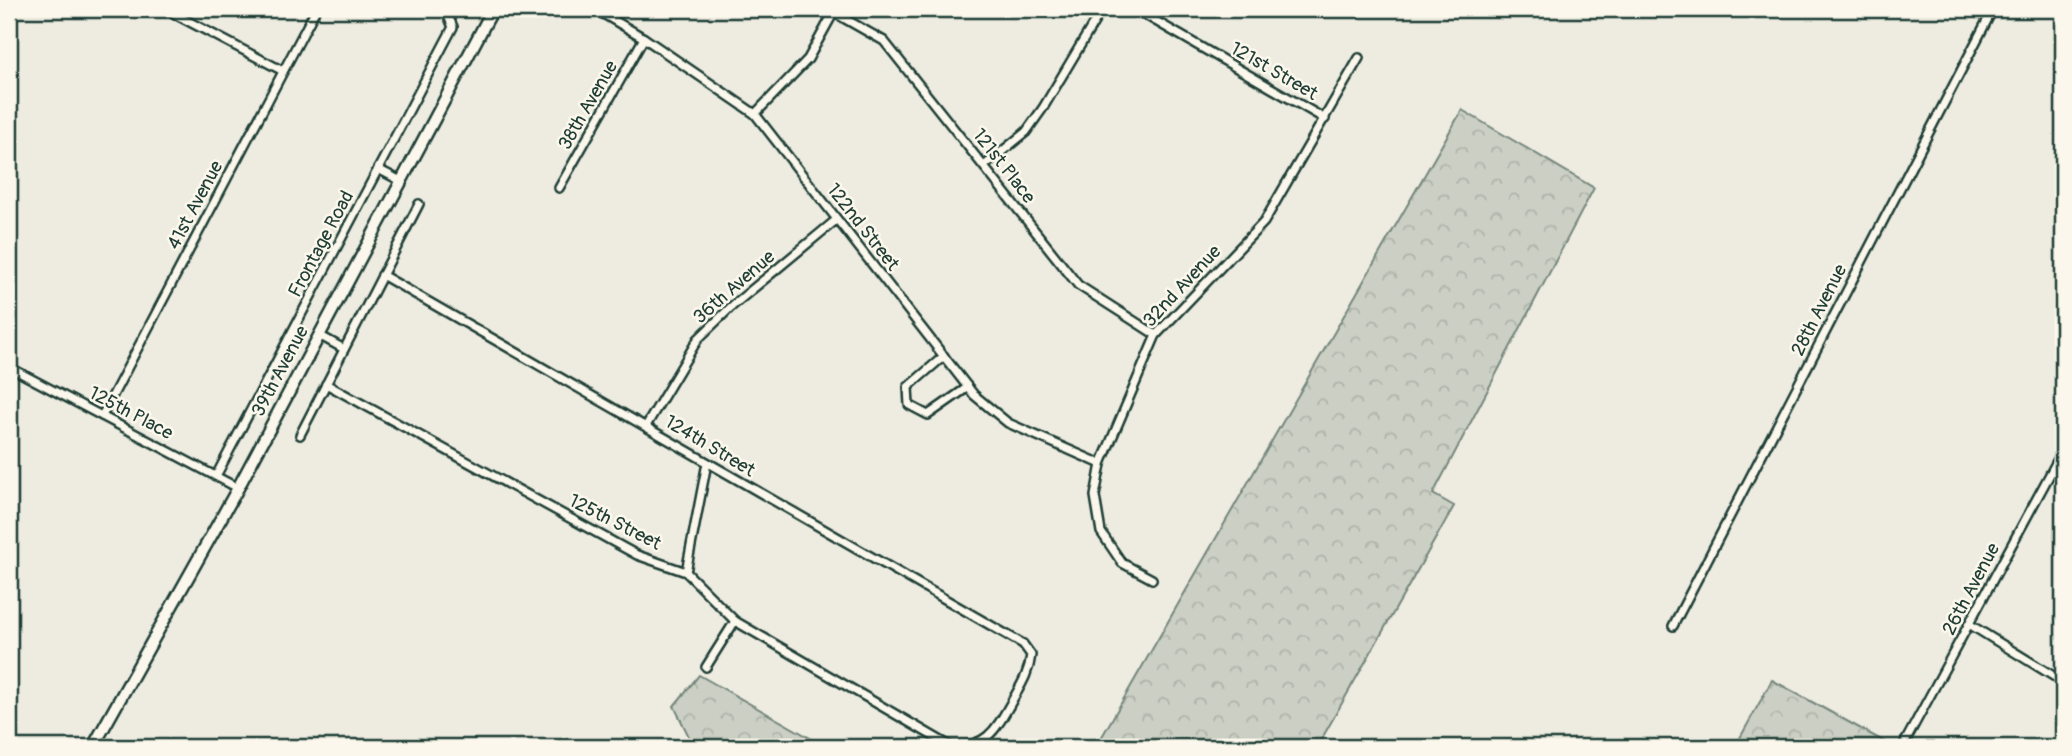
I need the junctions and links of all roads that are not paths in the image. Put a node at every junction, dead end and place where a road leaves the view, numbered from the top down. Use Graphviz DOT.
graph roads {
  1 [pos="165,9"];
  2 [pos="316,9"];
  3 [pos="445,9"];
  4 [pos="493,9"];
  5 [pos="595,9"];
  6 [pos="1102,9"];
  7 [pos="1135,9"];
  8 [pos="1993,9"];
  9 [pos="835,10"];
  10 [pos="644,38"];
  11 [pos="1359,58"];
  12 [pos="283,71"];
  13 [pos="755,114"];
  14 [pos="1325,119"];
  15 [pos="984,166"];
  16 [pos="379,169"];
  17 [pos="401,181"];
  18 [pos="559,188"];
  19 [pos="419,204"];
  20 [pos="836,220"];
  21 [pos="382,275"];
  22 [pos="319,335"];
  23 [pos="1156,335"];
  24 [pos="344,349"];
  25 [pos="944,356"];
  26 [pos="9,367"];
  27 [pos="327,384"];
  28 [pos="968,387"];
  29 [pos="102,416"];
  30 [pos="646,426"];
  31 [pos="300,435"];
  32 [pos="2063,450"];
  33 [pos="707,463"];
  34 [pos="1101,464"];
  35 [pos="216,476"];
  36 [pos="238,488"];
  37 [pos="686,572"];
  38 [pos="1152,579"];
  39 [pos="735,621"];
  40 [pos="1969,624"];
  41 [pos="1673,626"];
  42 [pos="706,667"];
  43 [pos="2063,682"];
  44 [pos="1905,742"];
  45 [pos="950,746"];
  46 [pos="93,747"];
  1 -- 12 [label="street"];
  2 -- 12 [label="street, 41st Avenue"];
  3 -- 16 [label="street, Frontage Road"];
  4 -- 17 [label="main road, 39th Avenue"];
  5 -- 10 [label="street, 122nd Street"];
  6 -- 15 [label="street"];
  7 -- 14 [label="street, 121st Street"];
  8 -- 41 [label="street, 28th Avenue"];
  9 -- 13 [label="street"];
  9 -- 15 [label="street, 121st Place"];
  10 -- 13 [label="street, 122nd Street"];
  10 -- 18 [label="street, 38th Avenue"];
  11 -- 14 [label="street, 32nd Avenue"];
  12 -- 29 [label="street, 41st Avenue"];
  13 -- 20 [label="street, 122nd Street"];
  14 -- 23 [label="street, 32nd Avenue"];
  15 -- 23 [label="street, 121st Place"];
  16 -- 17 [label="street"];
  16 -- 35 [label="street, Frontage Road"];
  17 -- 22 [label="main road, 39th Avenue"];
  19 -- 21 [label="street"];
  20 -- 25 [label="street, 122nd Street"];
  20 -- 30 [label="street, 36th Avenue"];
  21 -- 24 [label="street"];
  21 -- 30 [label="street, 124th Street"];
  22 -- 24 [label="street"];
  22 -- 36 [label="main road, 39th Avenue"];
  23 -- 34 [label="street, 32nd Avenue"];
  24 -- 27 [label="street"];
  25 -- 28 [label="street, 122nd Street"];
  25 -- 28 [label="street"];
  26 -- 29 [label="street, 125th Place"];
  27 -- 31 [label="street"];
  27 -- 37 [label="street, 125th Street"];
  28 -- 34 [label="street, 122nd Street"];
  29 -- 35 [label="street, 125th Place"];
  30 -- 33 [label="street, 124th Street"];
  32 -- 40 [label="street, 26th Avenue"];
  33 -- 37 [label="street"];
  33 -- 45 [label="street, 124th Street"];
  34 -- 38 [label="street, 32nd Avenue"];
  35 -- 36 [label="street, 125th Place"];
  36 -- 46 [label="main road, 39th Avenue"];
  37 -- 39 [label="street, 125th Street"];
  39 -- 42 [label="street"];
  39 -- 45 [label="street, 125th Street"];
  40 -- 43 [label="street"];
  40 -- 44 [label="street, 26th Avenue"];
}
